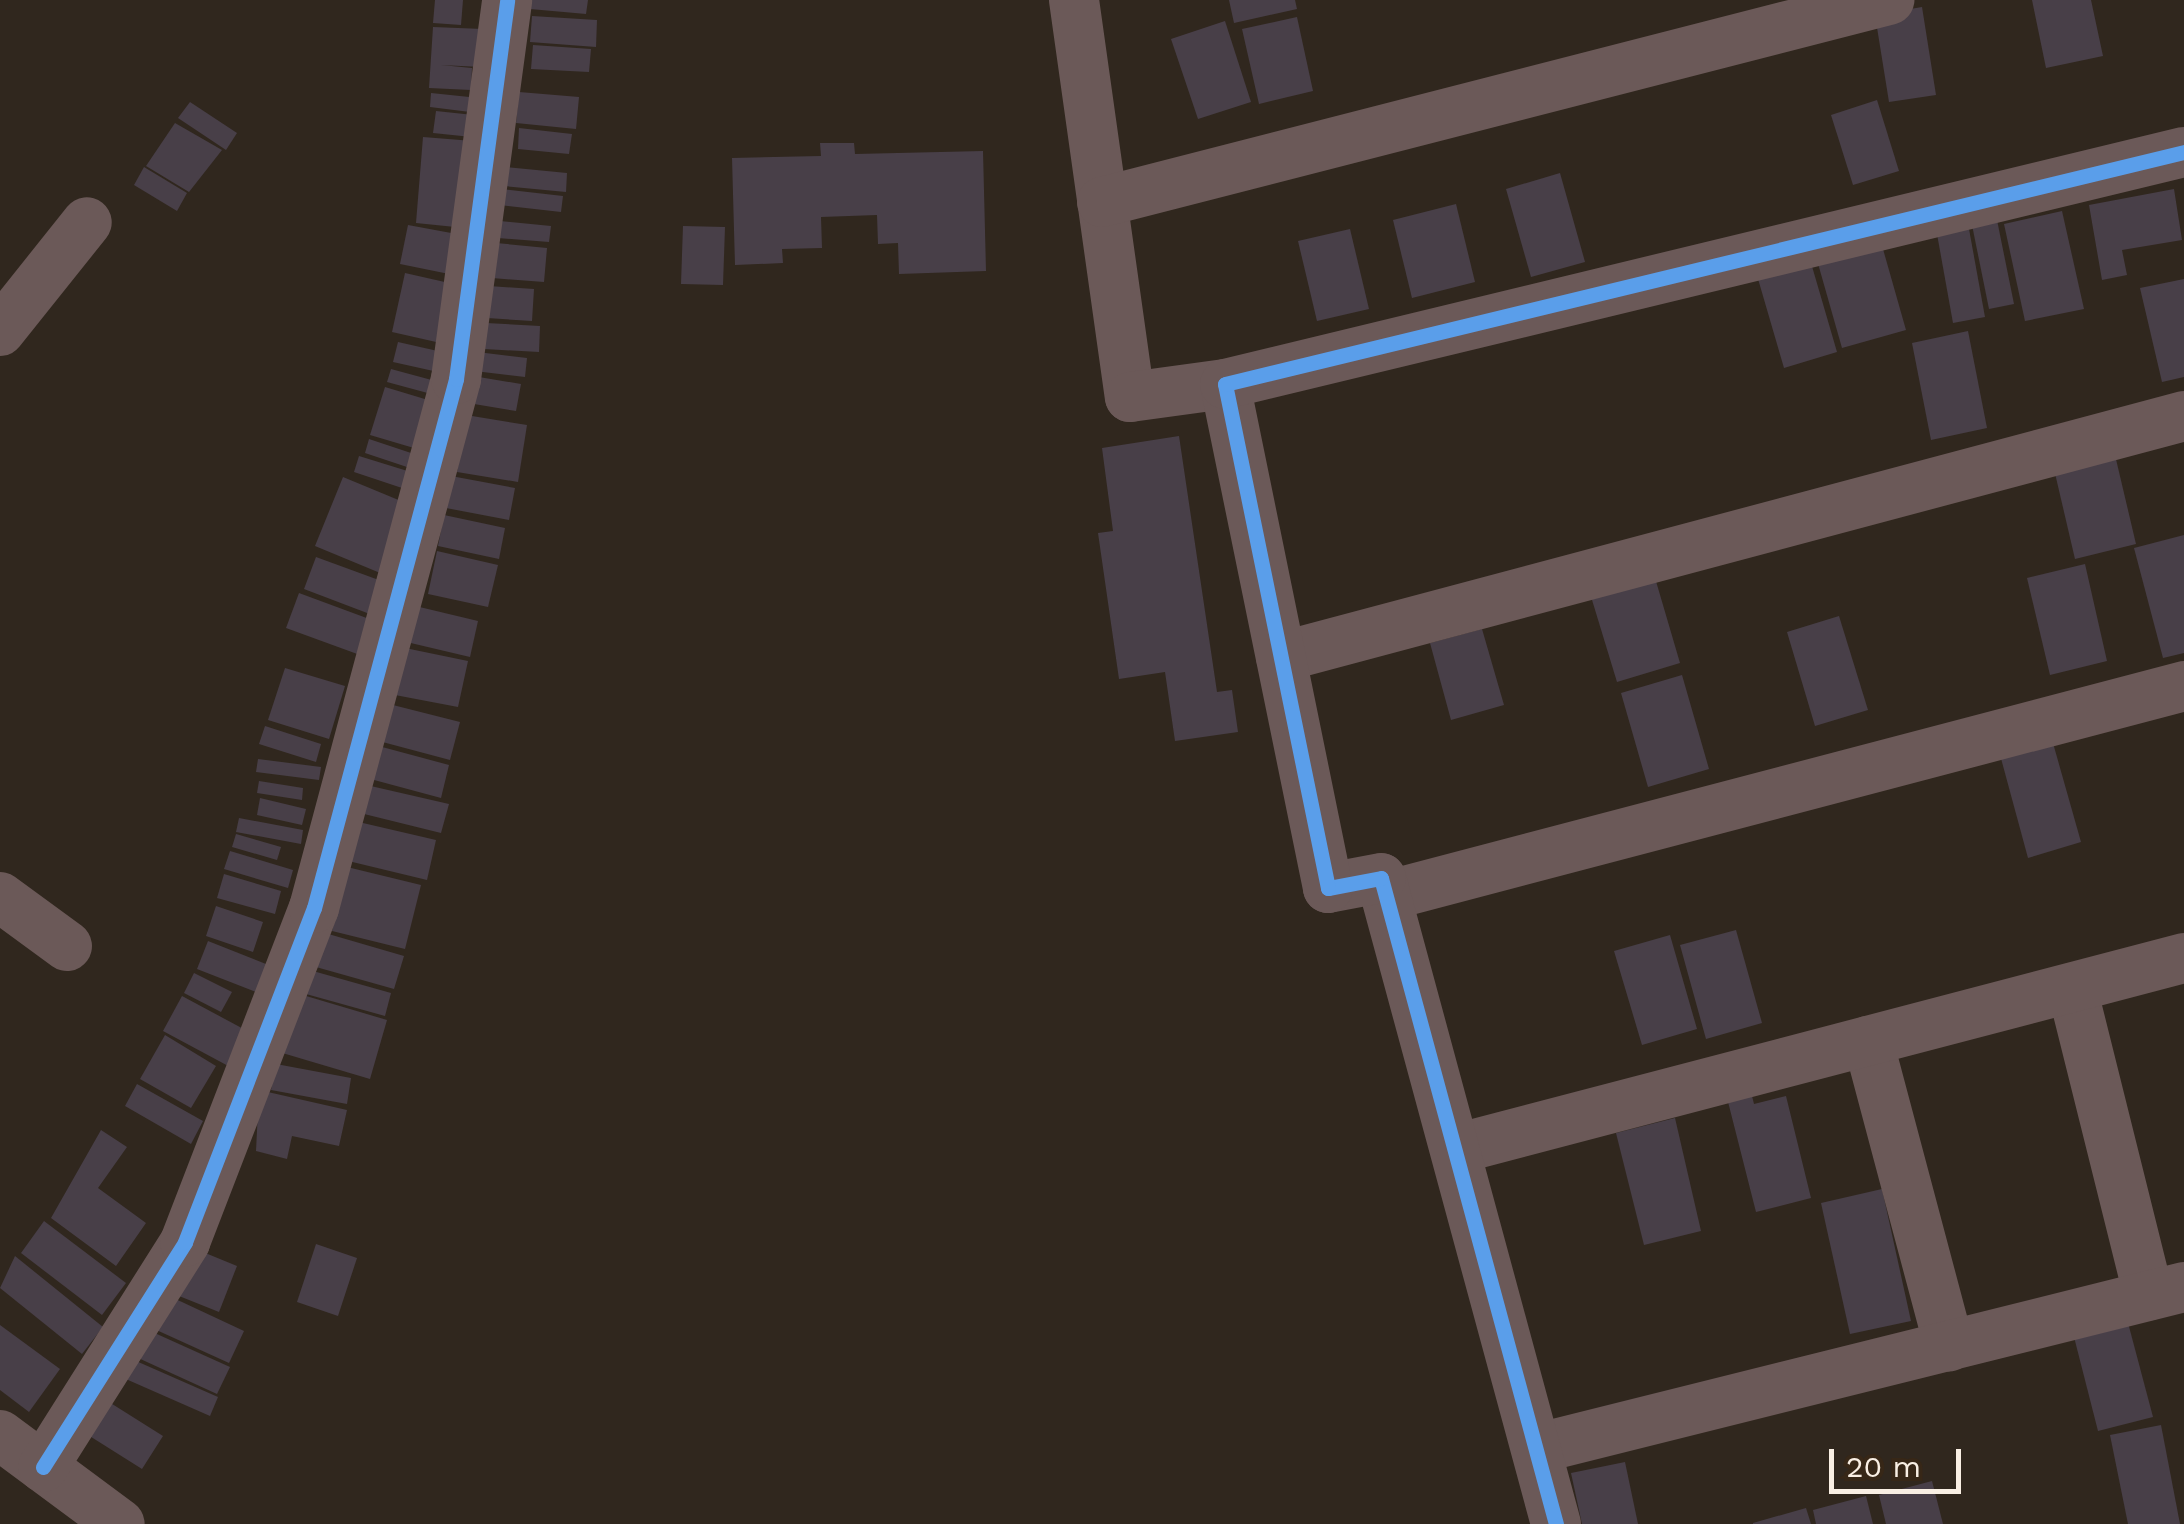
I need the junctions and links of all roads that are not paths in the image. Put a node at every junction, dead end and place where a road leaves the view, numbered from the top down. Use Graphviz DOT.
graph roads {
  1 [pos="507,0"];
  2 [pos="1074,0"];
  3 [pos="1889,0"];
  4 [pos="2184,152"];
  5 [pos="1102,202"];
  6 [pos="86,222"];
  7 [pos="0,331"];
  8 [pos="1225,384"];
  9 [pos="2184,416"];
  10 [pos="1281,656"];
  11 [pos="2184,686"];
  12 [pos="1386,896"];
  13 [pos="0,897"];
  14 [pos="67,946"];
  15 [pos="2184,958"];
  16 [pos="2072,988"];
  17 [pos="1868,1041"];
  18 [pos="1456,1149"];
  19 [pos="2166,1292"];
  20 [pos="1949,1346"];
  21 [pos="0,1435"];
  22 [pos="1539,1448"];
  23 [pos="44,1467"];
  24 [pos="120,1524"];
  25 [pos="1556,1524"];
  1 -- 23 [label="street"];
  2 -- 5 [label="street"];
  3 -- 5 [label="street"];
  4 -- 8 [label="street"];
  5 -- 8 [label="street"];
  6 -- 7 [label="street"];
  8 -- 10 [label="street"];
  9 -- 10 [label="street"];
  10 -- 12 [label="street"];
  11 -- 12 [label="street"];
  12 -- 18 [label="street"];
  13 -- 14 [label="street"];
  15 -- 16 [label="street"];
  16 -- 17 [label="street"];
  16 -- 19 [label="street"];
  17 -- 18 [label="street"];
  17 -- 20 [label="street"];
  18 -- 22 [label="street"];
  19 -- 20 [label="street"];
  20 -- 22 [label="street"];
  21 -- 23 [label="street"];
  22 -- 25 [label="street"];
  23 -- 24 [label="street"];
}
